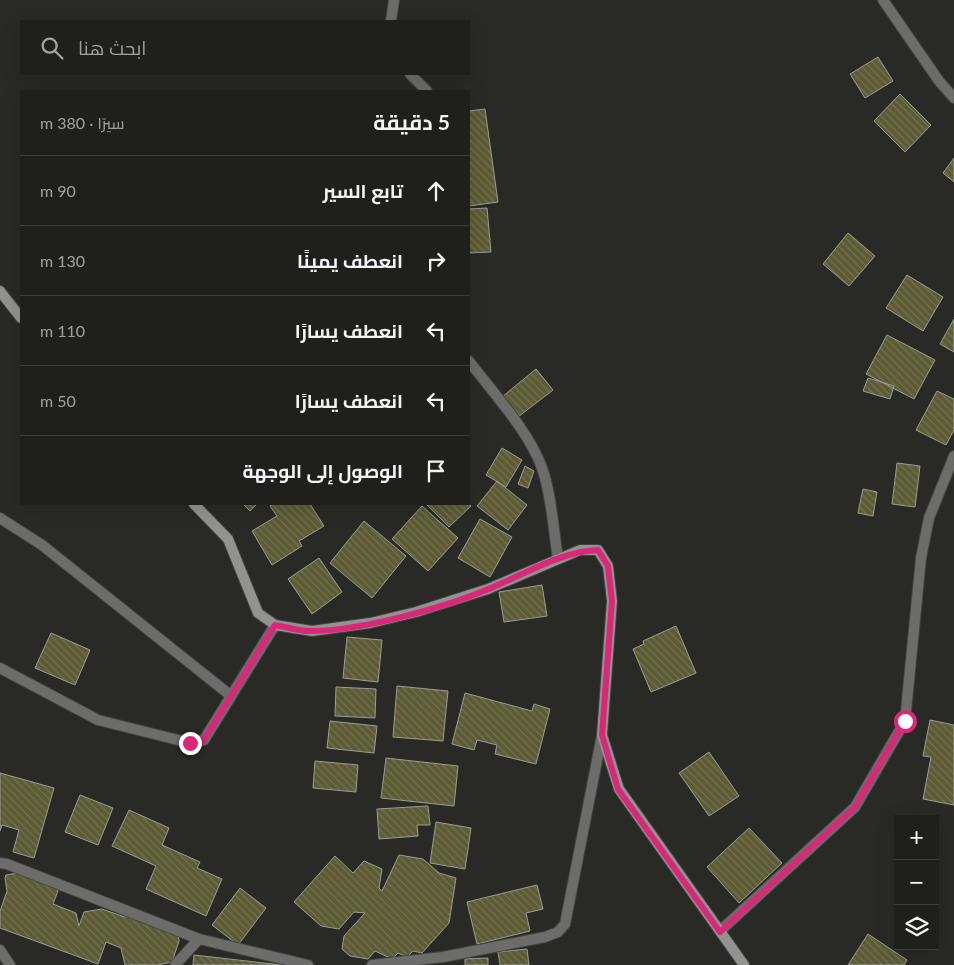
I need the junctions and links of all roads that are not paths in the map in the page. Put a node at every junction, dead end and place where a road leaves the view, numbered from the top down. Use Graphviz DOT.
graph roads {
  1 [pos="394,0"];
  2 [pos="883,0"];
  3 [pos="391,20"];
  4 [pos="411,75"];
  5 [pos="426,90"];
  6 [pos="954,98"];
  7 [pos="0,291"];
  8 [pos="20,317"];
  9 [pos="470,362"];
  10 [pos="954,456"];
  11 [pos="195,505"];
  12 [pos="0,518"];
  13 [pos="558,559"];
  14 [pos="275,625"];
  15 [pos="0,668"];
  16 [pos="230,695"];
  17 [pos="602,735"];
  18 [pos="0,863"];
  19 [pos="720,932"];
  20 [pos="199,939"];
  21 [pos="0,950"];
  22 [pos="10,965"];
  23 [pos="176,965"];
  24 [pos="308,965"];
  25 [pos="372,965"];
  26 [pos="744,965"];
  1 -- 3 [label="street"];
  2 -- 6 [label="street"];
  4 -- 5 [label="street"];
  7 -- 8 [label="street"];
  9 -- 13 [label="street"];
  10 -- 19 [label="street"];
  11 -- 14 [label="street"];
  12 -- 16 [label="street"];
  13 -- 14 [label="street"];
  13 -- 17 [label="street"];
  14 -- 16 [label="street"];
  15 -- 16 [label="street"];
  17 -- 19 [label="street"];
  17 -- 25 [label="street"];
  18 -- 20 [label="street"];
  19 -- 26 [label="street"];
  20 -- 23 [label="street"];
  20 -- 24 [label="street"];
  21 -- 22 [label="street"];
}
